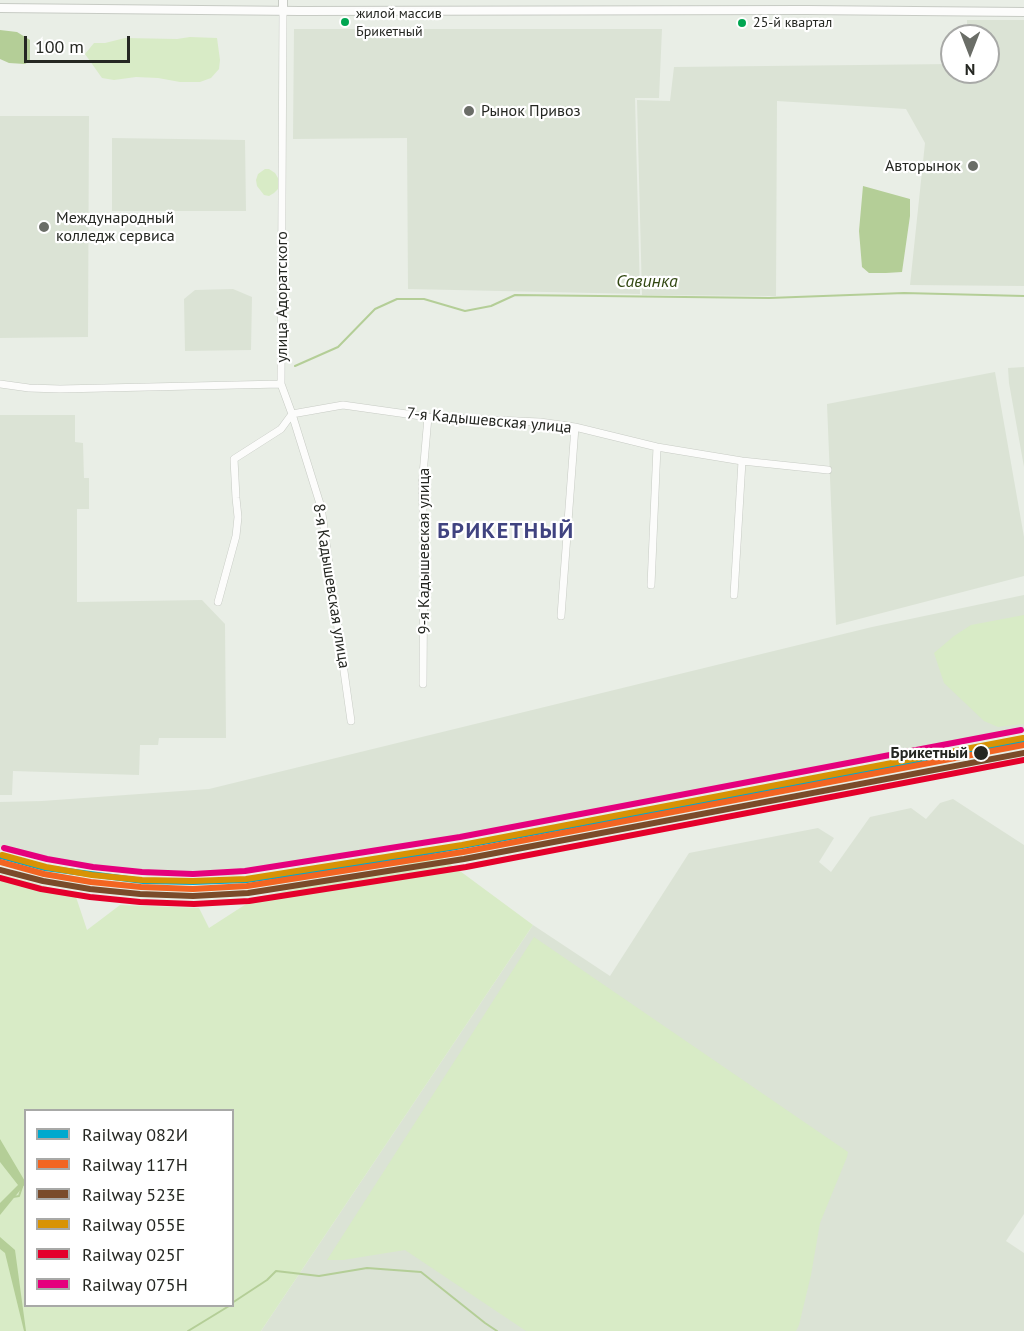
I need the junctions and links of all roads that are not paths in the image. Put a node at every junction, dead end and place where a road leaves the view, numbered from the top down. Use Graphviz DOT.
graph roads {
  1 [pos="283,0"];
  2 [pos="0,8"];
  3 [pos="283,10"];
  4 [pos="1024,12"];
  5 [pos="0,384"];
  6 [pos="281,384"];
  7 [pos="292,414"];
  8 [pos="428,417"];
  9 [pos="575,427"];
  10 [pos="657,447"];
  11 [pos="742,461"];
  12 [pos="828,470"];
  13 [pos="651,585"];
  14 [pos="734,595"];
  15 [pos="218,602"];
  16 [pos="561,616"];
  17 [pos="423,684"];
  18 [pos="351,722"];
  1 -- 3 [label="street, улица Адоратского"];
  2 -- 3 [label="street"];
  3 -- 4 [label="street"];
  3 -- 6 [label="street, улица Адоратского"];
  5 -- 6 [label="street, улица Адоратского"];
  6 -- 7 [label="street, 8-я Кадышевская улица"];
  7 -- 8 [label="street, 7-я Кадышевская улица"];
  7 -- 15 [label="street"];
  7 -- 18 [label="street, 8-я Кадышевская улица"];
  8 -- 9 [label="street, 7-я Кадышевская улица"];
  8 -- 17 [label="street, 9-я Кадышевская улица"];
  9 -- 10 [label="street, 7-я Кадышевская улица"];
  9 -- 16 [label="street"];
  10 -- 11 [label="street, 7-я Кадышевская улица"];
  10 -- 13 [label="street"];
  11 -- 12 [label="street, 7-я Кадышевская улица"];
  11 -- 14 [label="street"];
}
